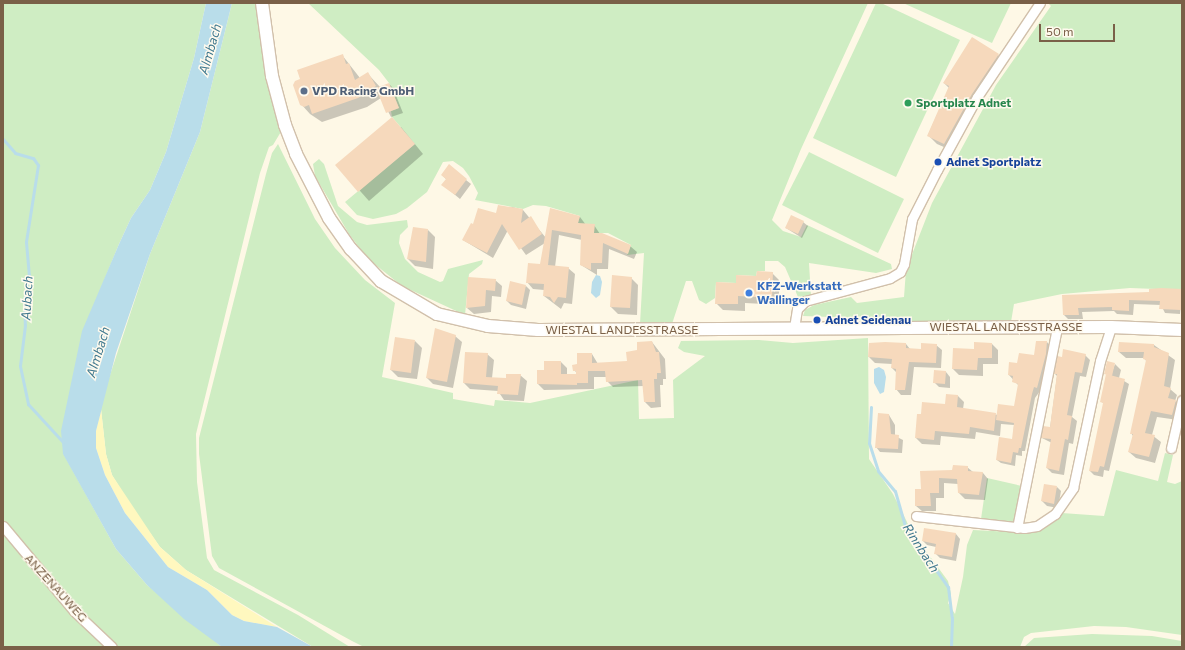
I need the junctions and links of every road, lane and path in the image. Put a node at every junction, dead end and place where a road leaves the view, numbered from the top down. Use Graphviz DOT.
graph roads {
  1 [pos="262,3"];
  2 [pos="1040,3"];
  3 [pos="1057,327"];
  4 [pos="1111,327"];
  5 [pos="794,328"];
  6 [pos="1182,330"];
  7 [pos="1182,400"];
  8 [pos="1171,448"];
  9 [pos="916,516"];
  10 [pos="3,526"];
  11 [pos="1017,528"];
  12 [pos="112,647"];
  1 -- 5 [label="main road, WIESTAL LANDESSTRASSE"];
  2 -- 5 [label="street"];
  3 -- 4 [label="main road, WIESTAL LANDESSTRASSE"];
  3 -- 5 [label="main road, WIESTAL LANDESSTRASSE"];
  3 -- 11 [label="street"];
  4 -- 6 [label="main road, WIESTAL LANDESSTRASSE"];
  4 -- 11 [label="street"];
  7 -- 8 [label="street"];
  9 -- 11 [label="street"];
  10 -- 12 [label="street, ANZENAUWEG"];
}
